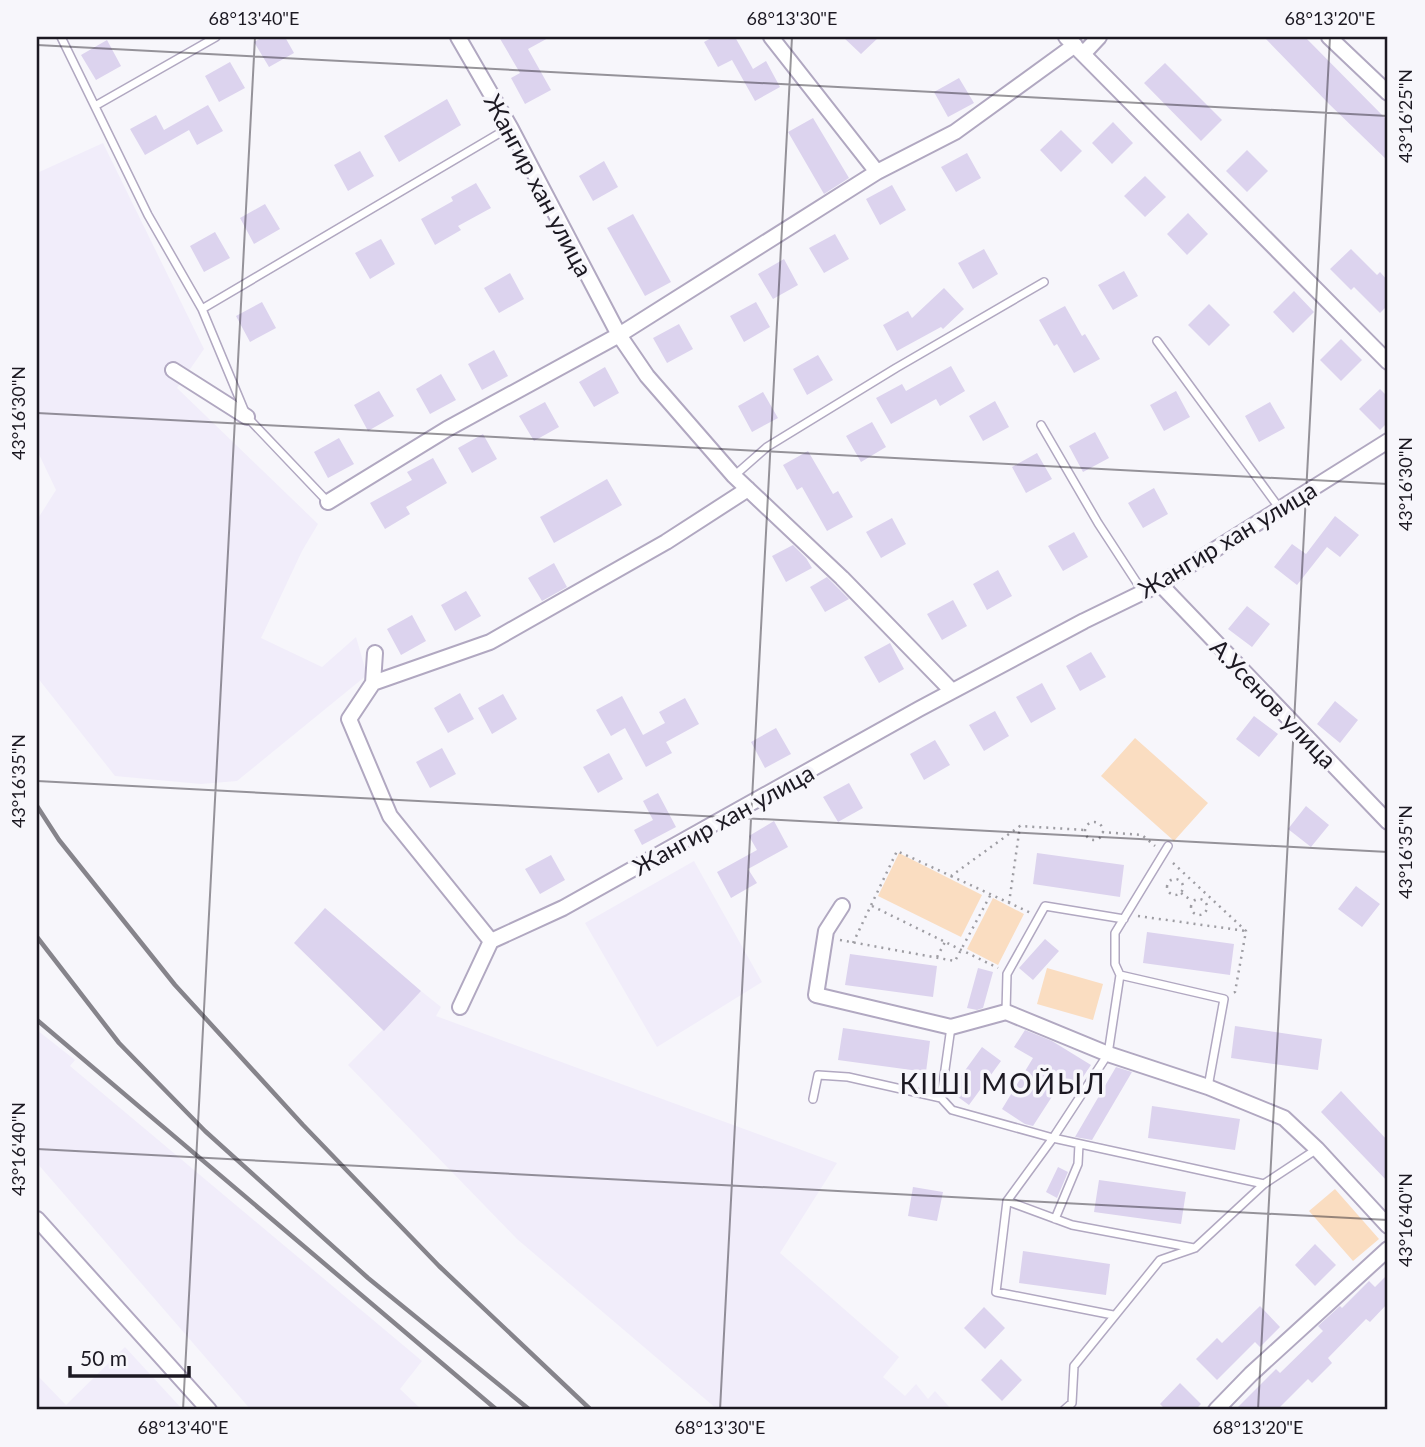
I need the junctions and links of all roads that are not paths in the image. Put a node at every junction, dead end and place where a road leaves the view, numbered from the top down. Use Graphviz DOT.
graph roads {
  1 [pos="61,37"];
  2 [pos="216,37"];
  3 [pos="458,37"];
  4 [pos="771,37"];
  5 [pos="1099,37"];
  6 [pos="1329,37"];
  7 [pos="1075,45"];
  8 [pos="1388,93"];
  9 [pos="95,106"];
  10 [pos="510,127"];
  11 [pos="877,172"];
  12 [pos="1044,282"];
  13 [pos="202,309"];
  14 [pos="619,335"];
  15 [pos="1157,341"];
  16 [pos="1388,362"];
  17 [pos="173,370"];
  18 [pos="247,417"];
  19 [pos="1041,425"];
  20 [pos="1388,441"];
  21 [pos="734,475"];
  22 [pos="748,489"];
  23 [pos="328,502"];
  24 [pos="1280,509"];
  25 [pos="1160,584"];
  26 [pos="1143,592"];
  27 [pos="376,653"];
  28 [pos="373,683"];
  29 [pos="952,691"];
  30 [pos="1388,822"];
  31 [pos="1168,846"];
  32 [pos="842,906"];
  33 [pos="1125,916"];
  34 [pos="491,941"];
  35 [pos="1120,975"];
  36 [pos="460,1007"];
  37 [pos="1006,1012"];
  38 [pos="951,1027"];
  39 [pos="1108,1054"];
  40 [pos="1208,1087"];
  41 [pos="941,1098"];
  42 [pos="813,1099"];
  43 [pos="1053,1138"];
  44 [pos="1079,1144"];
  45 [pos="1317,1149"];
  46 [pos="1264,1184"];
  47 [pos="1007,1201"];
  48 [pos="37,1219"];
  49 [pos="1055,1219"];
  50 [pos="1388,1226"];
  51 [pos="1195,1248"];
  52 [pos="1388,1249"];
  53 [pos="1113,1315"];
  54 [pos="209,1410"];
  55 [pos="1064,1410"];
  56 [pos="1216,1410"];
  1 -- 9 [label="lane"];
  2 -- 9 [label="lane"];
  3 -- 10 [label="street, Жангир хан улица"];
  4 -- 11 [label="street"];
  5 -- 7 [label="street"];
  6 -- 8 [label="street"];
  7 -- 11 [label="street"];
  7 -- 16 [label="street"];
  9 -- 13 [label="lane"];
  10 -- 13 [label="lane"];
  10 -- 14 [label="street, Жангир хан улица"];
  11 -- 14 [label="street"];
  12 -- 21 [label="lane"];
  13 -- 18 [label="lane"];
  14 -- 21 [label="street, Жангир хан улица"];
  14 -- 23 [label="street"];
  15 -- 24 [label="lane"];
  17 -- 18 [label="street"];
  18 -- 23 [label="lane"];
  19 -- 26 [label="lane"];
  20 -- 24 [label="street, Жангир хан улица"];
  21 -- 22 [label="street, Жангир хан улица"];
  22 -- 28 [label="street"];
  22 -- 29 [label="street, Жангир хан улица"];
  24 -- 25 [label="street, Жангир хан улица"];
  25 -- 26 [label="street, Жангир хан улица"];
  25 -- 30 [label="street, А.Усенов улица"];
  26 -- 29 [label="street, Жангир хан улица"];
  27 -- 28 [label="street"];
  28 -- 34 [label="street"];
  29 -- 34 [label="street, Жангир хан улица"];
  31 -- 33 [label="lane"];
  32 -- 38 [label="street"];
  33 -- 35 [label="lane"];
  33 -- 37 [label="lane"];
  34 -- 36 [label="street"];
  35 -- 39 [label="lane"];
  35 -- 40 [label="lane"];
  37 -- 38 [label="street"];
  37 -- 39 [label="street"];
  38 -- 41 [label="lane"];
  39 -- 40 [label="street"];
  39 -- 43 [label="lane"];
  40 -- 45 [label="street"];
  41 -- 42 [label="lane"];
  41 -- 43 [label="lane"];
  43 -- 44 [label="lane"];
  43 -- 47 [label="lane"];
  44 -- 46 [label="lane"];
  44 -- 49 [label="lane"];
  45 -- 46 [label="lane"];
  45 -- 50 [label="street"];
  46 -- 51 [label="lane"];
  47 -- 49 [label="lane"];
  47 -- 53 [label="lane"];
  48 -- 54 [label="street"];
  49 -- 51 [label="lane"];
  51 -- 53 [label="lane"];
  52 -- 56 [label="street"];
  53 -- 55 [label="lane"];
}
